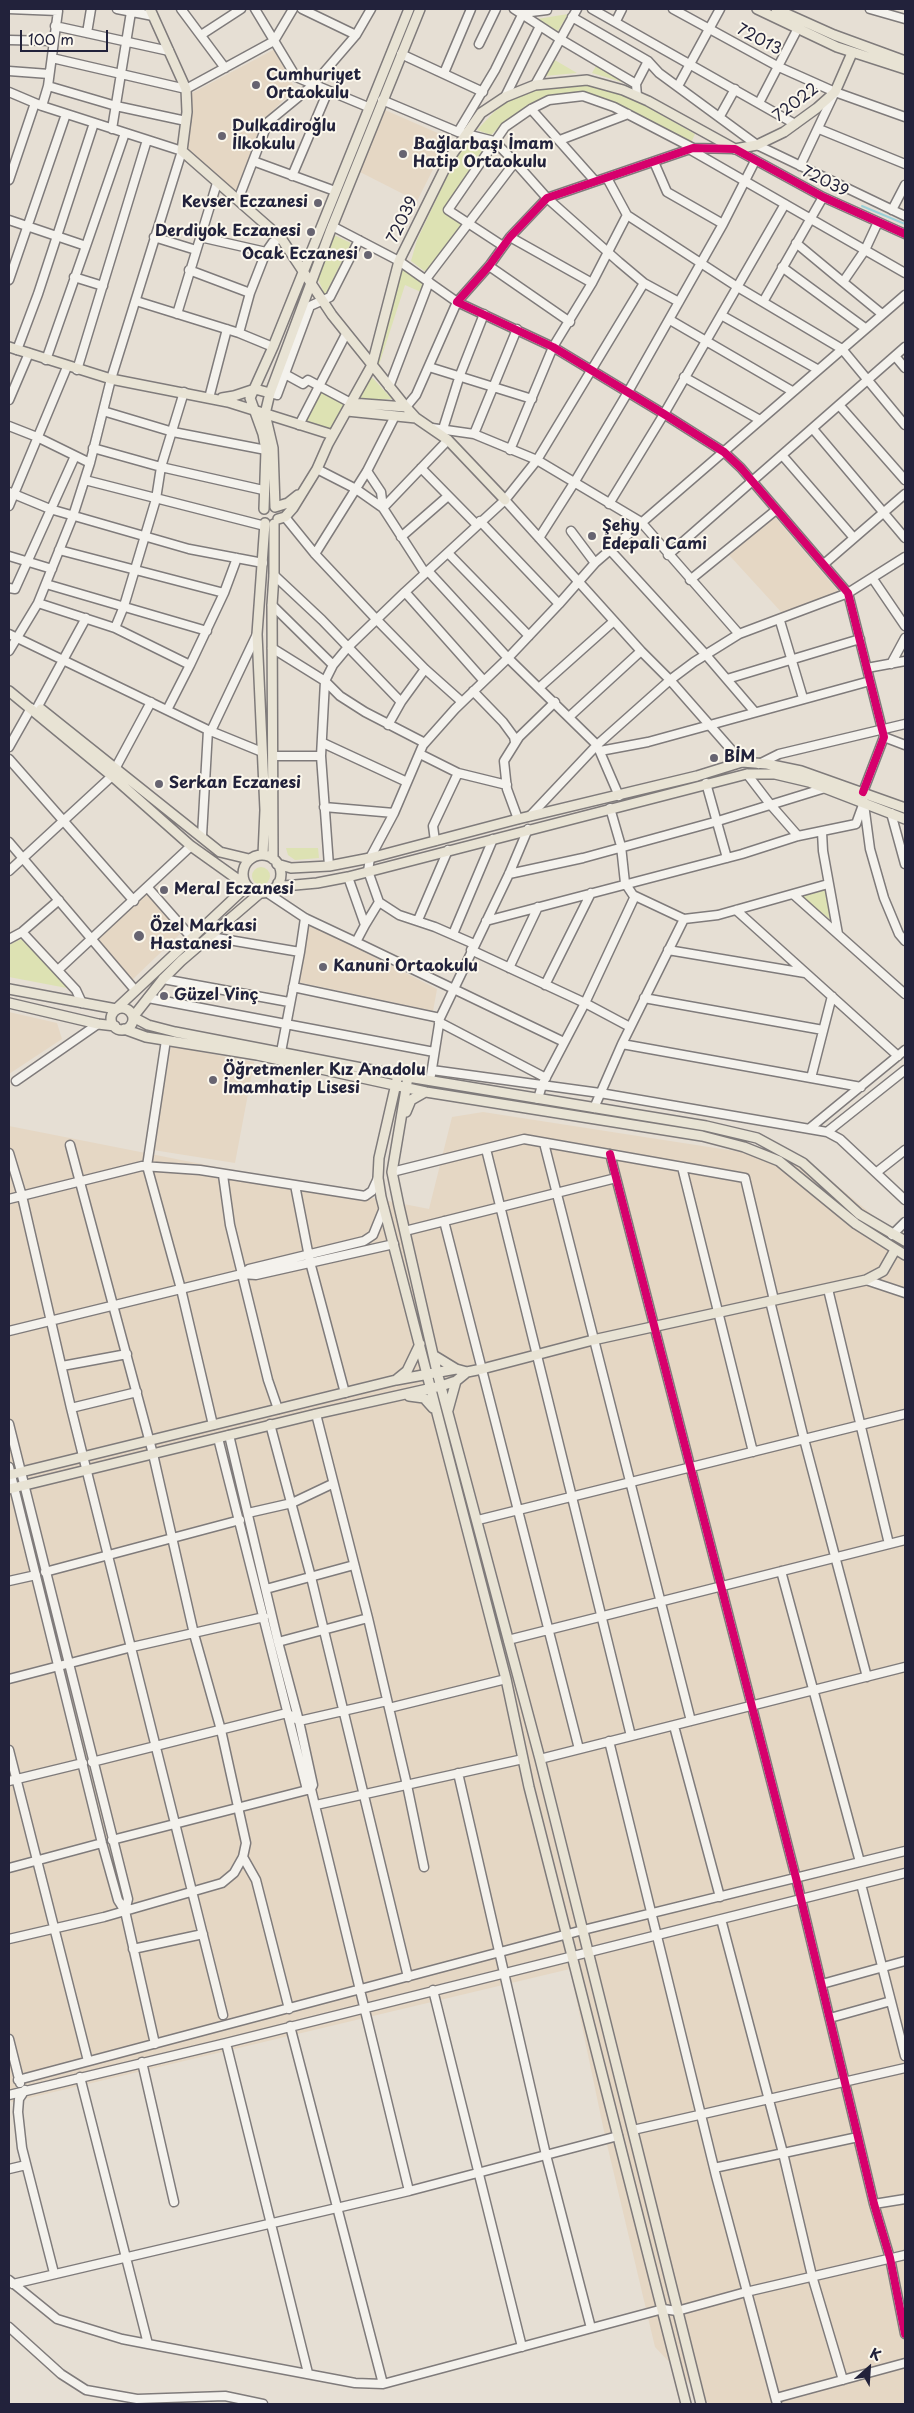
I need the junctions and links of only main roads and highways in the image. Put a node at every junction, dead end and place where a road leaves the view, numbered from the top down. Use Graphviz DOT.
graph roads {
  1 [pos="409,9"];
  2 [pos="420,9"];
  3 [pos="756,9"];
  4 [pos="776,9"];
  5 [pos="151,12"];
  6 [pos="852,53"];
  7 [pos="905,61"];
  8 [pos="905,69"];
  9 [pos="735,149"];
  10 [pos="304,272"];
  11 [pos="310,283"];
  12 [pos="13,349"];
  13 [pos="372,365"];
  14 [pos="255,389"];
  15 [pos="270,393"];
  16 [pos="211,398"];
  17 [pos="349,407"];
  18 [pos="406,407"];
  19 [pos="255,410"];
  20 [pos="265,414"];
  21 [pos="416,418"];
  22 [pos="333,435"];
  23 [pos="304,491"];
  24 [pos="505,500"];
  25 [pos="275,507"];
  26 [pos="264,508"];
  27 [pos="273,522"];
  28 [pos="9,684"];
  29 [pos="9,691"];
  30 [pos="34,707"];
  31 [pos="113,773"];
  32 [pos="864,797"];
  33 [pos="905,808"];
  34 [pos="905,819"];
  35 [pos="263,855"];
  36 [pos="250,860"];
  37 [pos="275,862"];
  38 [pos="278,883"];
  39 [pos="247,886"];
  40 [pos="263,892"];
  41 [pos="9,989"];
  42 [pos="134,991"];
  43 [pos="146,1000"];
  44 [pos="9,1003"];
  45 [pos="93,1005"];
  46 [pos="116,1009"];
  47 [pos="133,1017"];
  48 [pos="115,1026"];
  49 [pos="152,1026"];
  50 [pos="124,1029"];
  51 [pos="408,1077"];
  52 [pos="397,1080"];
  53 [pos="377,1081"];
  54 [pos="406,1087"];
  55 [pos="426,1092"];
  56 [pos="384,1137"];
  57 [pos="397,1141"];
  58 [pos="905,1241"];
  59 [pos="895,1250"];
  60 [pos="905,1255"];
  61 [pos="420,1344"];
  62 [pos="433,1354"];
  63 [pos="456,1369"];
  64 [pos="437,1372"];
  65 [pos="467,1372"];
  66 [pos="427,1374"];
  67 [pos="396,1380"];
  68 [pos="456,1381"];
  69 [pos="441,1386"];
  70 [pos="430,1388"];
  71 [pos="394,1395"];
  72 [pos="448,1410"];
  73 [pos="435,1411"];
  74 [pos="9,1472"];
  75 [pos="11,1488"];
  76 [pos="686,2404"];
  77 [pos="701,2404"];
  1 -- 10 [label="main road"];
  2 -- 11 [label="main road"];
  3 -- 6 [label="main road"];
  4 -- 7 [label="main road"];
  5 -- 10 [label="main road"];
  6 -- 8 [label="main road"];
  6 -- 9 [label="main road, 72022"];
  9 -- 13 [label="main road, 72039"];
  10 -- 11 [label="main road"];
  10 -- 14 [label="main road"];
  11 -- 13 [label="main road"];
  11 -- 15 [label="main road"];
  12 -- 16 [label="main road"];
  13 -- 17 [label="main road, 72039"];
  13 -- 18 [label="main road"];
  14 -- 15 [label="main road"];
  14 -- 16 [label="main road"];
  14 -- 19 [label="main road"];
  15 -- 20 [label="main road"];
  16 -- 19 [label="main road"];
  17 -- 18 [label="main road"];
  17 -- 21 [label="main road"];
  17 -- 22 [label="main road, 72039"];
  18 -- 21 [label="main road"];
  19 -- 20 [label="main road"];
  19 -- 26 [label="main road"];
  20 -- 22 [label="main road"];
  20 -- 25 [label="main road"];
  21 -- 24 [label="main road"];
  22 -- 23 [label="main road, 72039"];
  23 -- 25 [label="main road"];
  23 -- 27 [label="main road, 72039"];
  25 -- 26 [label="main road"];
  25 -- 27 [label="main road"];
  26 -- 27 [label="main road"];
  27 -- 35 [label="main road"];
  27 -- 37 [label="main road"];
  28 -- 30 [label="main road"];
  29 -- 30 [label="main road"];
  30 -- 31 [label="main road"];
  31 -- 36 [label="main road"];
  31 -- 39 [label="main road"];
  32 -- 33 [label="main road"];
  32 -- 34 [label="main road"];
  32 -- 37 [label="main road"];
  32 -- 38 [label="main road"];
  35 -- 36 [label="main road"];
  35 -- 37 [label="main road"];
  36 -- 39 [label="main road"];
  37 -- 38 [label="main road"];
  38 -- 40 [label="main road"];
  39 -- 40 [label="main road"];
  39 -- 42 [label="main road"];
  40 -- 43 [label="main road"];
  41 -- 45 [label="main road"];
  42 -- 45 [label="main road"];
  42 -- 46 [label="main road"];
  43 -- 47 [label="main road"];
  43 -- 49 [label="main road"];
  44 -- 48 [label="main road"];
  45 -- 46 [label="main road"];
  46 -- 47 [label="main road"];
  46 -- 48 [label="main road"];
  47 -- 49 [label="main road"];
  47 -- 50 [label="main road"];
  48 -- 50 [label="main road"];
  49 -- 52 [label="main road"];
  50 -- 53 [label="main road"];
  51 -- 52 [label="main road"];
  51 -- 54 [label="main road"];
  51 -- 58 [label="main road"];
  52 -- 53 [label="main road"];
  52 -- 54 [label="main road"];
  52 -- 56 [label="main road"];
  53 -- 56 [label="main road"];
  54 -- 55 [label="main road"];
  54 -- 57 [label="main road"];
  55 -- 57 [label="main road"];
  55 -- 59 [label="main road"];
  56 -- 61 [label="main road"];
  57 -- 62 [label="main road"];
  59 -- 60 [label="main road"];
  59 -- 65 [label="main road"];
  61 -- 66 [label="main road"];
  61 -- 67 [label="main road"];
  62 -- 63 [label="main road"];
  62 -- 64 [label="main road"];
  63 -- 64 [label="main road"];
  63 -- 65 [label="main road"];
  64 -- 66 [label="main road"];
  64 -- 69 [label="main road"];
  65 -- 68 [label="main road"];
  66 -- 67 [label="main road"];
  66 -- 70 [label="main road"];
  67 -- 74 [label="main road"];
  68 -- 69 [label="main road"];
  68 -- 72 [label="main road"];
  69 -- 70 [label="main road"];
  69 -- 72 [label="main road"];
  70 -- 71 [label="main road"];
  70 -- 73 [label="main road"];
  71 -- 73 [label="main road"];
  71 -- 75 [label="main road"];
  72 -- 77 [label="main road"];
  73 -- 76 [label="main road"];
}
